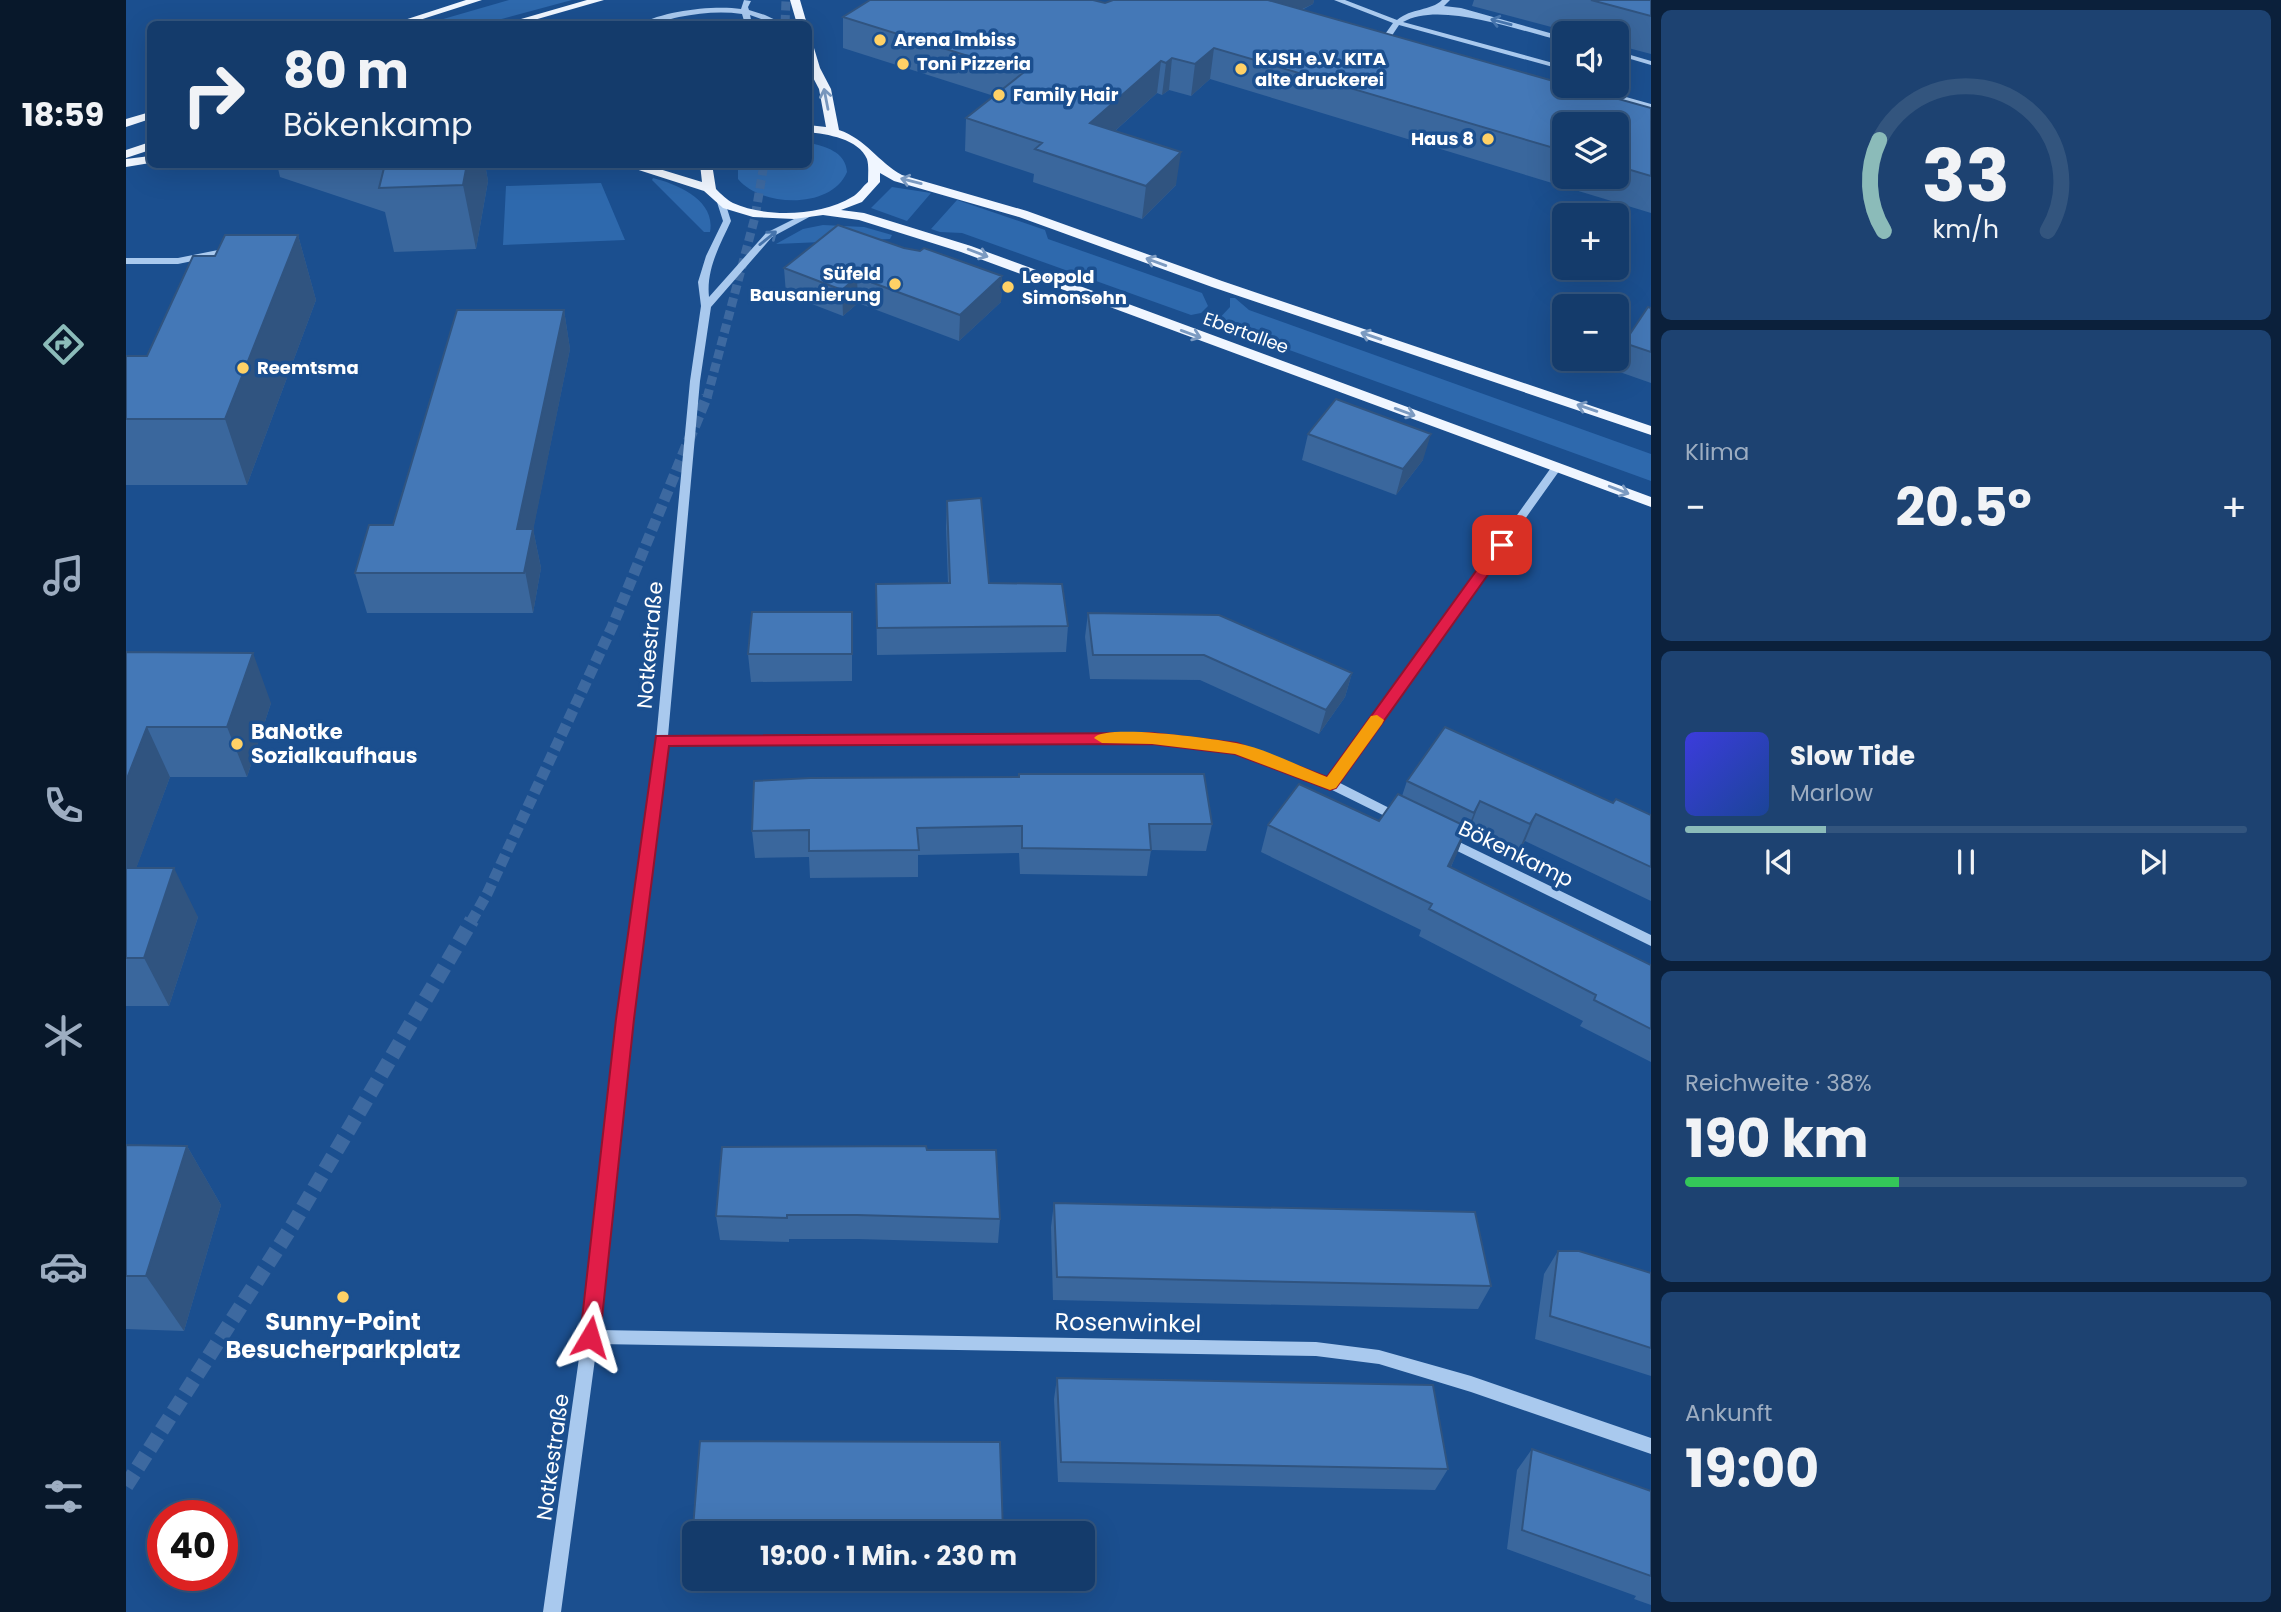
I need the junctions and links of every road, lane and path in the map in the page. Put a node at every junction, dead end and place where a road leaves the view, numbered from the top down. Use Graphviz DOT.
graph roads {
  1 [pos="477,0"];
  2 [pos="598,0"];
  3 [pos="794,0"];
  4 [pos="1338,0"];
  5 [pos="1446,0"];
  6 [pos="746,3"];
  7 [pos="1438,8"];
  8 [pos="407,21"];
  9 [pos="520,21"];
  10 [pos="657,21"];
  11 [pos="748,21"];
  12 [pos="775,21"];
  13 [pos="801,21"];
  14 [pos="1396,22"];
  15 [pos="1552,36"];
  16 [pos="1394,57"];
  17 [pos="1629,57"];
  18 [pos="1651,63"];
  19 [pos="1552,65"];
  20 [pos="812,72"];
  21 [pos="1622,98"];
  22 [pos="1651,106"];
  23 [pos="147,116"];
  24 [pos="126,123"];
  25 [pos="812,129"];
  26 [pos="833,132"];
  27 [pos="147,147"];
  28 [pos="126,154"];
  29 [pos="147,160"];
  30 [pos="874,161"];
  31 [pos="126,163"];
  32 [pos="642,168"];
  33 [pos="706,168"];
  34 [pos="710,189"];
  35 [pos="720,199"];
  36 [pos="825,212"];
  37 [pos="809,215"];
  38 [pos="242,248"];
  39 [pos="126,261"];
  40 [pos="706,306"];
  41 [pos="1651,431"];
  42 [pos="1557,467"];
  43 [pos="1651,502"];
  44 [pos="662,740"];
  45 [pos="1330,784"];
  46 [pos="1651,941"];
  47 [pos="590,1337"];
  48 [pos="1651,1446"];
  49 [pos="552,1612"];
  1 -- 8 [label="main road"];
  2 -- 9 [label="main road"];
  3 -- 13 [label="main road"];
  4 -- 14 [label="street"];
  5 -- 7 [label="lane"];
  6 -- 10 [label="street"];
  6 -- 11 [label="street"];
  6 -- 12 [label="street"];
  7 -- 14 [label="lane"];
  15 -- 7 [label="street, one-way"];
  14 -- 16 [label="street"];
  14 -- 19 [label="street"];
  17 -- 18 [label="street"];
  26 -- 20 [label="main road, one-way"];
  21 -- 22 [label="street"];
  23 -- 24 [label="main road"];
  25 -- 26 [label="main road, Ebertallee"];
  26 -- 30 [label="main road, Ebertallee"];
  27 -- 28 [label="main road"];
  29 -- 31 [label="main road"];
  30 -- 36 [label="main road"];
  41 -- 30 [label="main road, Ebertallee, one-way"];
  32 -- 34 [label="main road"];
  33 -- 34 [label="main road"];
  34 -- 35 [label="main road"];
  35 -- 37 [label="main road"];
  35 -- 40 [label="street, Notkestraße"];
  36 -- 37 [label="main road"];
  36 -- 42 [label="main road, Ebertallee, one-way"];
  40 -- 37 [label="street, one-way"];
  38 -- 39 [label="street"];
  40 -- 44 [label="street, Notkestraße"];
  42 -- 43 [label="main road, Ebertallee, one-way"];
  42 -- 45 [label="street"];
  44 -- 45 [label="street, Bökenkamp"];
  44 -- 47 [label="street, Notkestraße"];
  45 -- 46 [label="street, Bökenkamp"];
  47 -- 48 [label="street, Rosenwinkel"];
  47 -- 49 [label="street, Notkestraße"];
}
